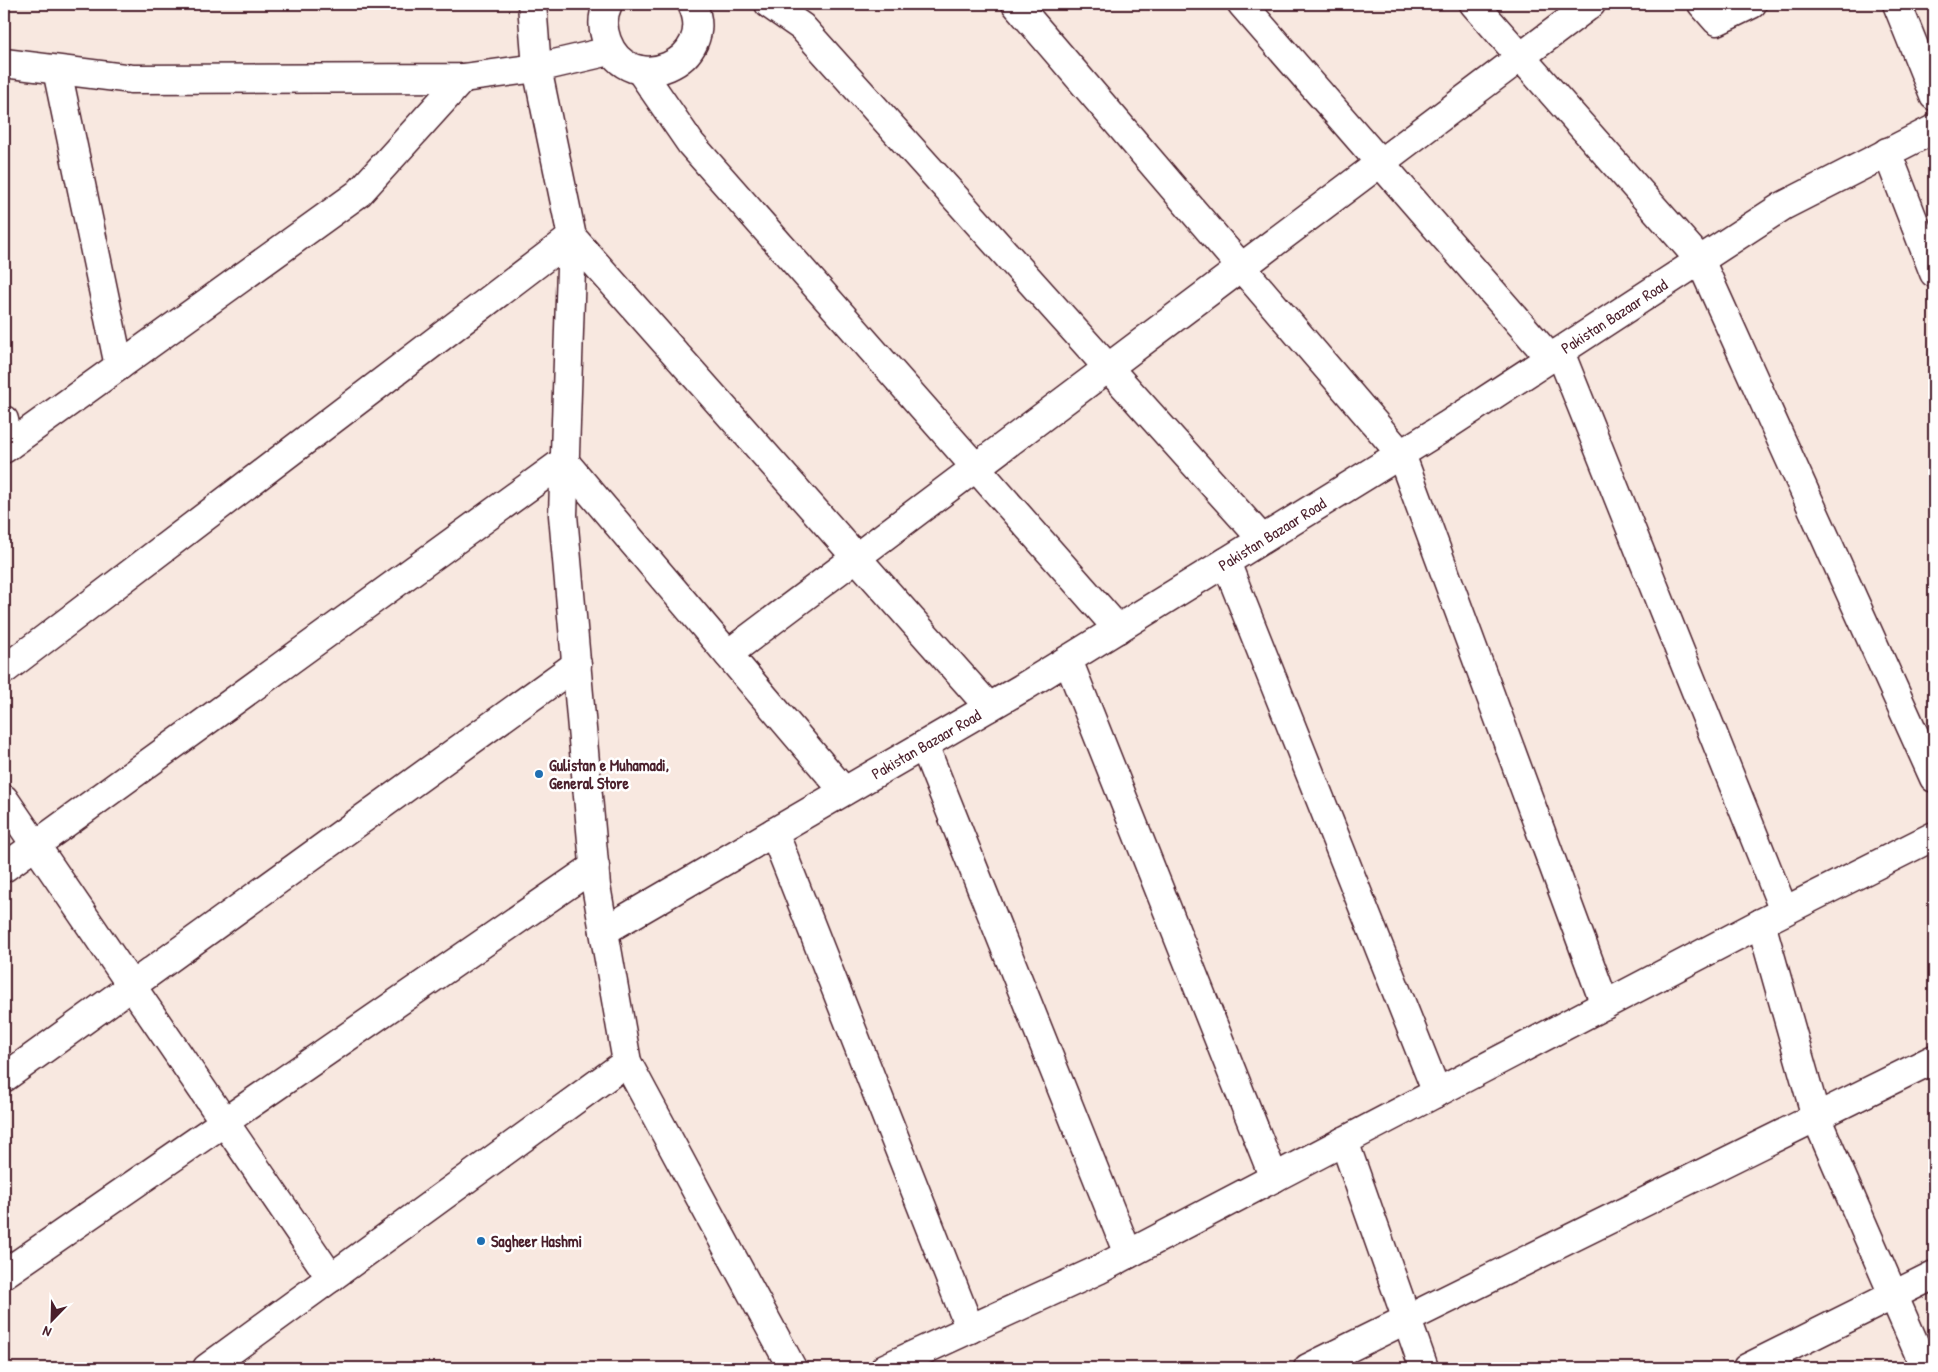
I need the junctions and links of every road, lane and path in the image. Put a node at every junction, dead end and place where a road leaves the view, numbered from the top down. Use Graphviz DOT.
graph roads {
  1 [pos="532,4"];
  2 [pos="608,4"];
  3 [pos="696,4"];
  4 [pos="769,4"];
  5 [pos="1016,4"];
  6 [pos="1242,4"];
  7 [pos="1474,4"];
  8 [pos="1591,4"];
  9 [pos="1702,4"];
  10 [pos="1752,4"];
  11 [pos="1897,4"];
  12 [pos="610,51"];
  13 [pos="1520,57"];
  14 [pos="4,63"];
  15 [pos="537,68"];
  16 [pos="57,70"];
  17 [pos="640,70"];
  18 [pos="463,78"];
  19 [pos="1934,96"];
  20 [pos="1934,128"];
  21 [pos="1887,152"];
  22 [pos="1380,163"];
  23 [pos="572,237"];
  24 [pos="1700,260"];
  25 [pos="1241,267"];
  26 [pos="1934,273"];
  27 [pos="1555,355"];
  28 [pos="119,366"];
  29 [pos="1108,367"];
  30 [pos="6,438"];
  31 [pos="1401,454"];
  32 [pos="564,460"];
  33 [pos="975,467"];
  34 [pos="1262,540"];
  35 [pos="856,557"];
  36 [pos="1226,562"];
  37 [pos="1118,629"];
  38 [pos="728,654"];
  39 [pos="1068,660"];
  40 [pos="577,664"];
  41 [pos="4,670"];
  42 [pos="989,707"];
  43 [pos="924,745"];
  44 [pos="1934,778"];
  45 [pos="844,791"];
  46 [pos="4,799"];
  47 [pos="774,832"];
  48 [pos="1934,836"];
  49 [pos="36,846"];
  50 [pos="595,866"];
  51 [pos="4,868"];
  52 [pos="1773,917"];
  53 [pos="604,931"];
  54 [pos="131,986"];
  55 [pos="1605,1005"];
  56 [pos="1934,1059"];
  57 [pos="626,1062"];
  58 [pos="4,1078"];
  59 [pos="1437,1093"];
  60 [pos="1816,1117"];
  61 [pos="225,1122"];
  62 [pos="1344,1141"];
  63 [pos="1274,1178"];
  64 [pos="1128,1254"];
  65 [pos="4,1274"];
  66 [pos="1934,1275"];
  67 [pos="331,1278"];
  68 [pos="1893,1295"];
  69 [pos="1407,1319"];
  70 [pos="970,1329"];
  71 [pos="206,1368"];
  72 [pos="792,1368"];
  73 [pos="885,1368"];
  74 [pos="1308,1368"];
  75 [pos="1424,1368"];
  76 [pos="1747,1368"];
  77 [pos="1924,1368"];
  1 -- 15 [label="street"];
  2 -- 12 [label="street"];
  3 -- 17 [label="street"];
  4 -- 29 [label="street"];
  5 -- 25 [label="street"];
  6 -- 22 [label="street"];
  7 -- 13 [label="street"];
  8 -- 13 [label="street"];
  9 -- 10 [label="street"];
  11 -- 19 [label="street"];
  12 -- 15 [label="street"];
  12 -- 17 [label="street"];
  13 -- 22 [label="street"];
  13 -- 24 [label="street"];
  14 -- 16 [label="street"];
  15 -- 18 [label="street"];
  15 -- 23 [label="street"];
  16 -- 18 [label="street"];
  16 -- 28 [label="street"];
  17 -- 33 [label="street"];
  18 -- 28 [label="street"];
  20 -- 21 [label="street, Pakistan Bazaar Road"];
  21 -- 24 [label="street, Pakistan Bazaar Road"];
  21 -- 26 [label="street"];
  22 -- 25 [label="street"];
  22 -- 27 [label="street"];
  23 -- 32 [label="street"];
  23 -- 35 [label="street"];
  23 -- 41 [label="street"];
  24 -- 27 [label="street, Pakistan Bazaar Road"];
  24 -- 44 [label="street"];
  25 -- 29 [label="street"];
  25 -- 31 [label="street"];
  27 -- 31 [label="street, Pakistan Bazaar Road"];
  27 -- 52 [label="street"];
  28 -- 30 [label="street"];
  29 -- 33 [label="street"];
  29 -- 34 [label="street"];
  31 -- 34 [label="street, Pakistan Bazaar Road"];
  31 -- 55 [label="street"];
  32 -- 38 [label="street"];
  32 -- 40 [label="street"];
  32 -- 49 [label="street"];
  33 -- 35 [label="street"];
  33 -- 37 [label="street"];
  34 -- 36 [label="street, Pakistan Bazaar Road"];
  35 -- 38 [label="street"];
  35 -- 42 [label="street"];
  36 -- 37 [label="street, Pakistan Bazaar Road"];
  36 -- 59 [label="street"];
  37 -- 39 [label="street, Pakistan Bazaar Road"];
  38 -- 45 [label="street"];
  39 -- 42 [label="street, Pakistan Bazaar Road"];
  39 -- 63 [label="street"];
  40 -- 50 [label="street"];
  40 -- 54 [label="street"];
  42 -- 43 [label="street, Pakistan Bazaar Road"];
  43 -- 45 [label="street, Pakistan Bazaar Road"];
  43 -- 64 [label="street"];
  45 -- 47 [label="street, Pakistan Bazaar Road"];
  46 -- 49 [label="street"];
  47 -- 53 [label="street, Pakistan Bazaar Road"];
  47 -- 70 [label="street"];
  48 -- 52 [label="street"];
  49 -- 51 [label="street"];
  49 -- 54 [label="street"];
  50 -- 53 [label="street"];
  50 -- 61 [label="street"];
  52 -- 55 [label="street"];
  52 -- 60 [label="street"];
  53 -- 57 [label="street"];
  54 -- 58 [label="street"];
  54 -- 61 [label="street"];
  55 -- 59 [label="street"];
  56 -- 60 [label="street"];
  57 -- 67 [label="street"];
  57 -- 72 [label="street"];
  59 -- 62 [label="street"];
  60 -- 68 [label="street"];
  60 -- 69 [label="street"];
  61 -- 65 [label="street"];
  61 -- 67 [label="street"];
  62 -- 63 [label="street"];
  62 -- 69 [label="street"];
  63 -- 64 [label="street"];
  64 -- 70 [label="street"];
  66 -- 68 [label="street"];
  67 -- 71 [label="street"];
  68 -- 76 [label="street"];
  68 -- 77 [label="street"];
  69 -- 74 [label="street"];
  69 -- 75 [label="street"];
  70 -- 73 [label="street"];
}
